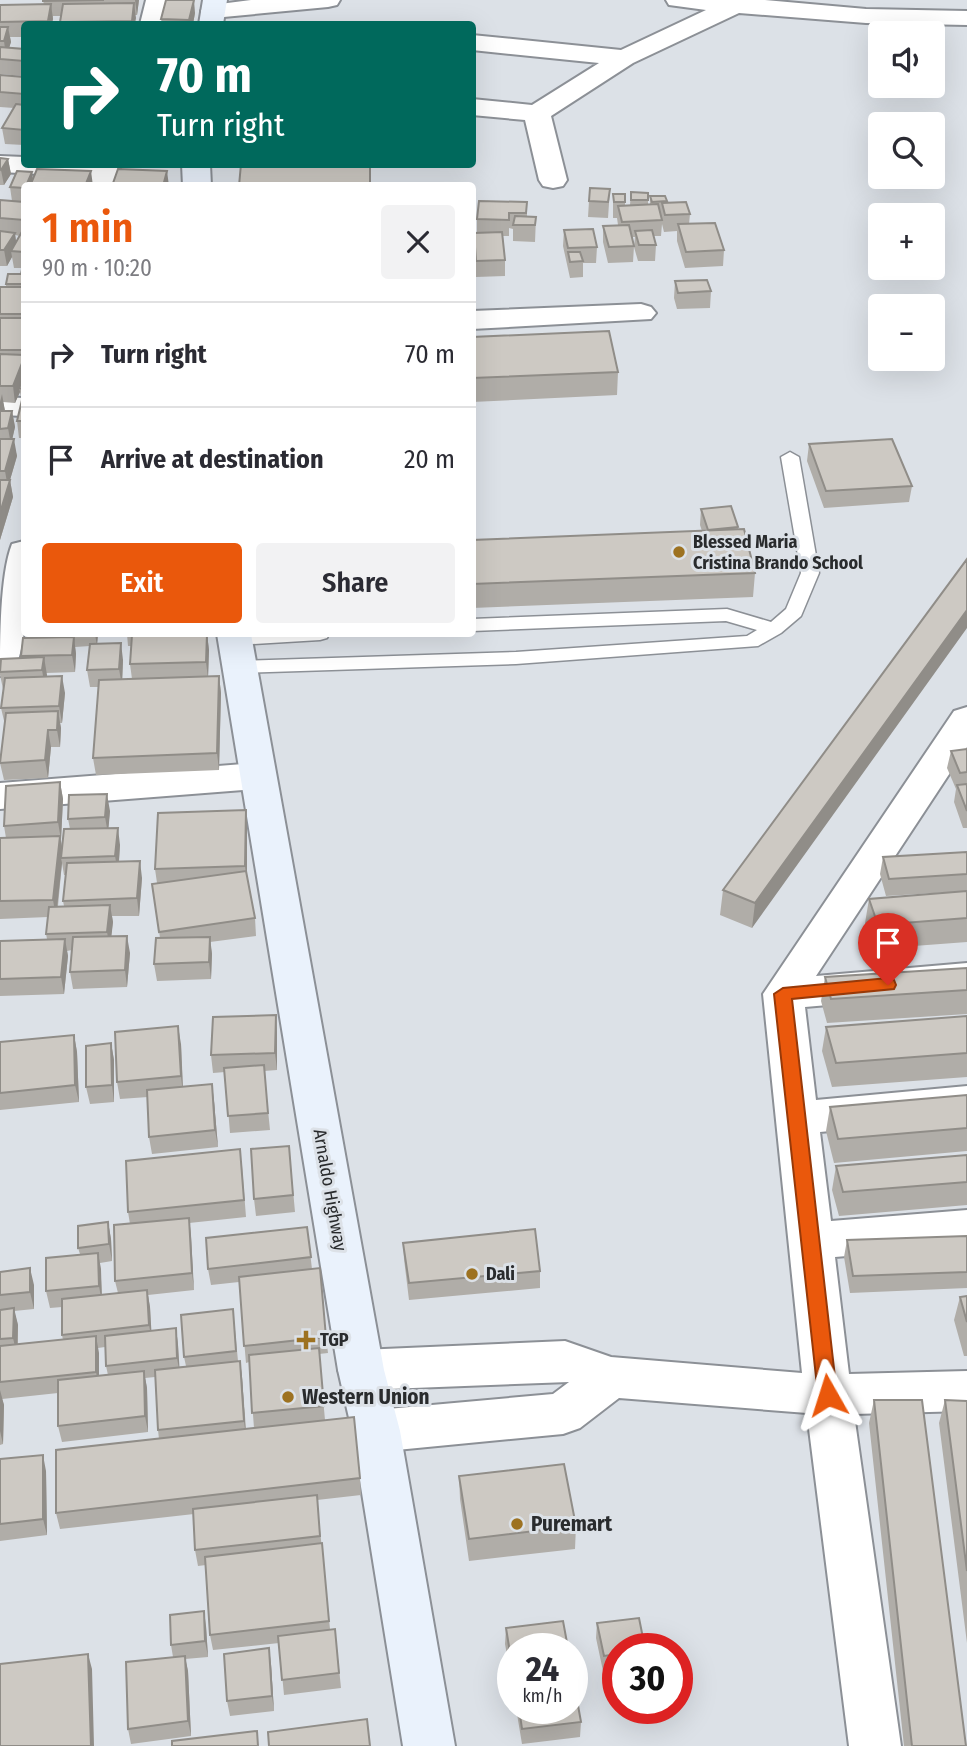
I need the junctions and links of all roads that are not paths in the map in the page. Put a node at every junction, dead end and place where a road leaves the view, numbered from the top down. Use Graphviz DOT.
graph roads {
  1 [pos="159,0"];
  2 [pos="328,0"];
  3 [pos="678,0"];
  4 [pos="741,2"];
  5 [pos="213,12"];
  6 [pos="967,18"];
  7 [pos="153,21"];
  8 [pos="476,42"];
  9 [pos="624,58"];
  10 [pos="476,107"];
  11 [pos="537,113"];
  12 [pos="0,153"];
  13 [pos="21,154"];
  14 [pos="0,164"];
  15 [pos="21,165"];
  16 [pos="552,180"];
  17 [pos="641,313"];
  18 [pos="476,320"];
  19 [pos="0,406"];
  20 [pos="21,407"];
  21 [pos="790,457"];
  22 [pos="21,562"];
  23 [pos="476,625"];
  24 [pos="774,629"];
  25 [pos="299,637"];
  26 [pos="236,646"];
  27 [pos="0,665"];
  28 [pos="960,741"];
  29 [pos="257,776"];
  30 [pos="0,796"];
  31 [pos="918,862"];
  32 [pos="868,866"];
  33 [pos="967,978"];
  34 [pos="783,994"];
  35 [pos="967,1101"];
  36 [pos="797,1118"];
  37 [pos="967,1228"];
  38 [pos="812,1241"];
  39 [pos="361,1370"];
  40 [pos="611,1377"];
  41 [pos="967,1391"];
  42 [pos="828,1395"];
  43 [pos="376,1431"];
  44 [pos="429,1746"];
  45 [pos="875,1746"];
  1 -- 7 [label="street"];
  2 -- 5 [label="street"];
  3 -- 4 [label="street"];
  4 -- 6 [label="street"];
  4 -- 9 [label="street"];
  8 -- 9 [label="street"];
  9 -- 11 [label="street"];
  10 -- 11 [label="street"];
  11 -- 16 [label="street"];
  12 -- 13 [label="street"];
  14 -- 15 [label="street"];
  17 -- 18 [label="street"];
  19 -- 20 [label="street"];
  21 -- 24 [label="lane"];
  22 -- 27 [label="street"];
  23 -- 24 [label="lane"];
  24 -- 26 [label="lane"];
  25 -- 26 [label="lane"];
  26 -- 29 [label="main road, Arnaldo Highway"];
  28 -- 32 [label="street"];
  29 -- 30 [label="street"];
  29 -- 39 [label="main road, Arnaldo Highway"];
  31 -- 32 [label="street"];
  32 -- 34 [label="street"];
  33 -- 34 [label="street"];
  34 -- 36 [label="street"];
  35 -- 36 [label="street"];
  36 -- 38 [label="street"];
  37 -- 38 [label="street"];
  38 -- 42 [label="street"];
  39 -- 40 [label="street"];
  39 -- 43 [label="main road, Arnaldo Highway"];
  40 -- 42 [label="street"];
  40 -- 43 [label="street"];
  41 -- 42 [label="street"];
  42 -- 45 [label="street"];
  43 -- 44 [label="main road, Arnaldo Highway"];
}
